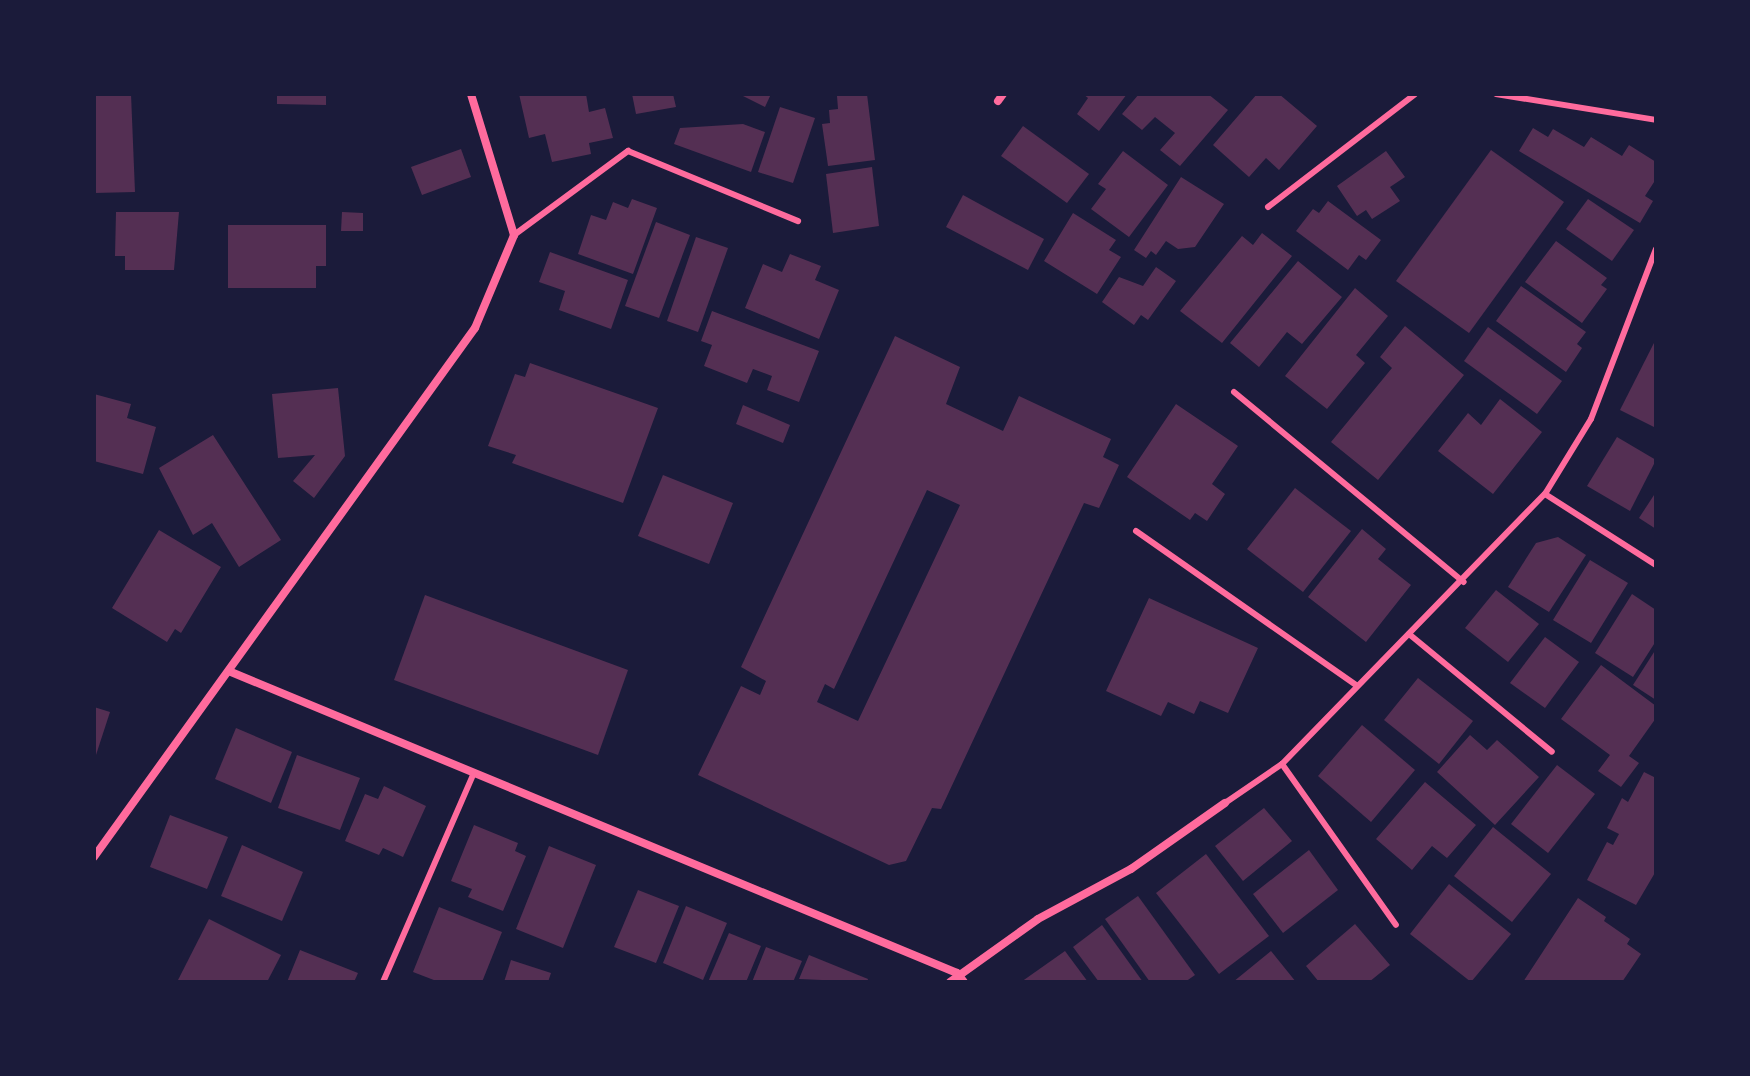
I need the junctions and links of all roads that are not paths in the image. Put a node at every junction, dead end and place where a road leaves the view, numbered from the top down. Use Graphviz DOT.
graph roads {
  1 [pos="471,94"];
  2 [pos="1415,94"];
  3 [pos="1496,94"];
  4 [pos="1656,120"];
  5 [pos="1268,207"];
  6 [pos="798,221"];
  7 [pos="514,235"];
  8 [pos="1656,249"];
  9 [pos="1234,392"];
  10 [pos="1545,494"];
  11 [pos="1136,531"];
  12 [pos="1656,565"];
  13 [pos="1464,582"];
  14 [pos="1409,634"];
  15 [pos="231,672"];
  16 [pos="1356,685"];
  17 [pos="1552,752"];
  18 [pos="1282,764"];
  19 [pos="474,773"];
  20 [pos="1225,803"];
  21 [pos="94,857"];
  22 [pos="1396,925"];
  23 [pos="957,973"];
  24 [pos="383,982"];
  25 [pos="950,982"];
  26 [pos="964,982"];
  1 -- 7 [label="street"];
  2 -- 5 [label="lane"];
  3 -- 4 [label="lane"];
  6 -- 7 [label="lane"];
  7 -- 15 [label="street"];
  8 -- 10 [label="lane"];
  9 -- 13 [label="lane"];
  10 -- 12 [label="lane"];
  10 -- 13 [label="lane"];
  11 -- 16 [label="lane"];
  13 -- 14 [label="lane"];
  14 -- 16 [label="lane"];
  14 -- 17 [label="lane"];
  15 -- 19 [label="street"];
  15 -- 21 [label="street"];
  16 -- 18 [label="lane"];
  18 -- 20 [label="lane"];
  18 -- 22 [label="lane"];
  19 -- 23 [label="street"];
  19 -- 24 [label="lane"];
  20 -- 23 [label="street"];
  23 -- 25 [label="street"];
  23 -- 26 [label="street"];
}
